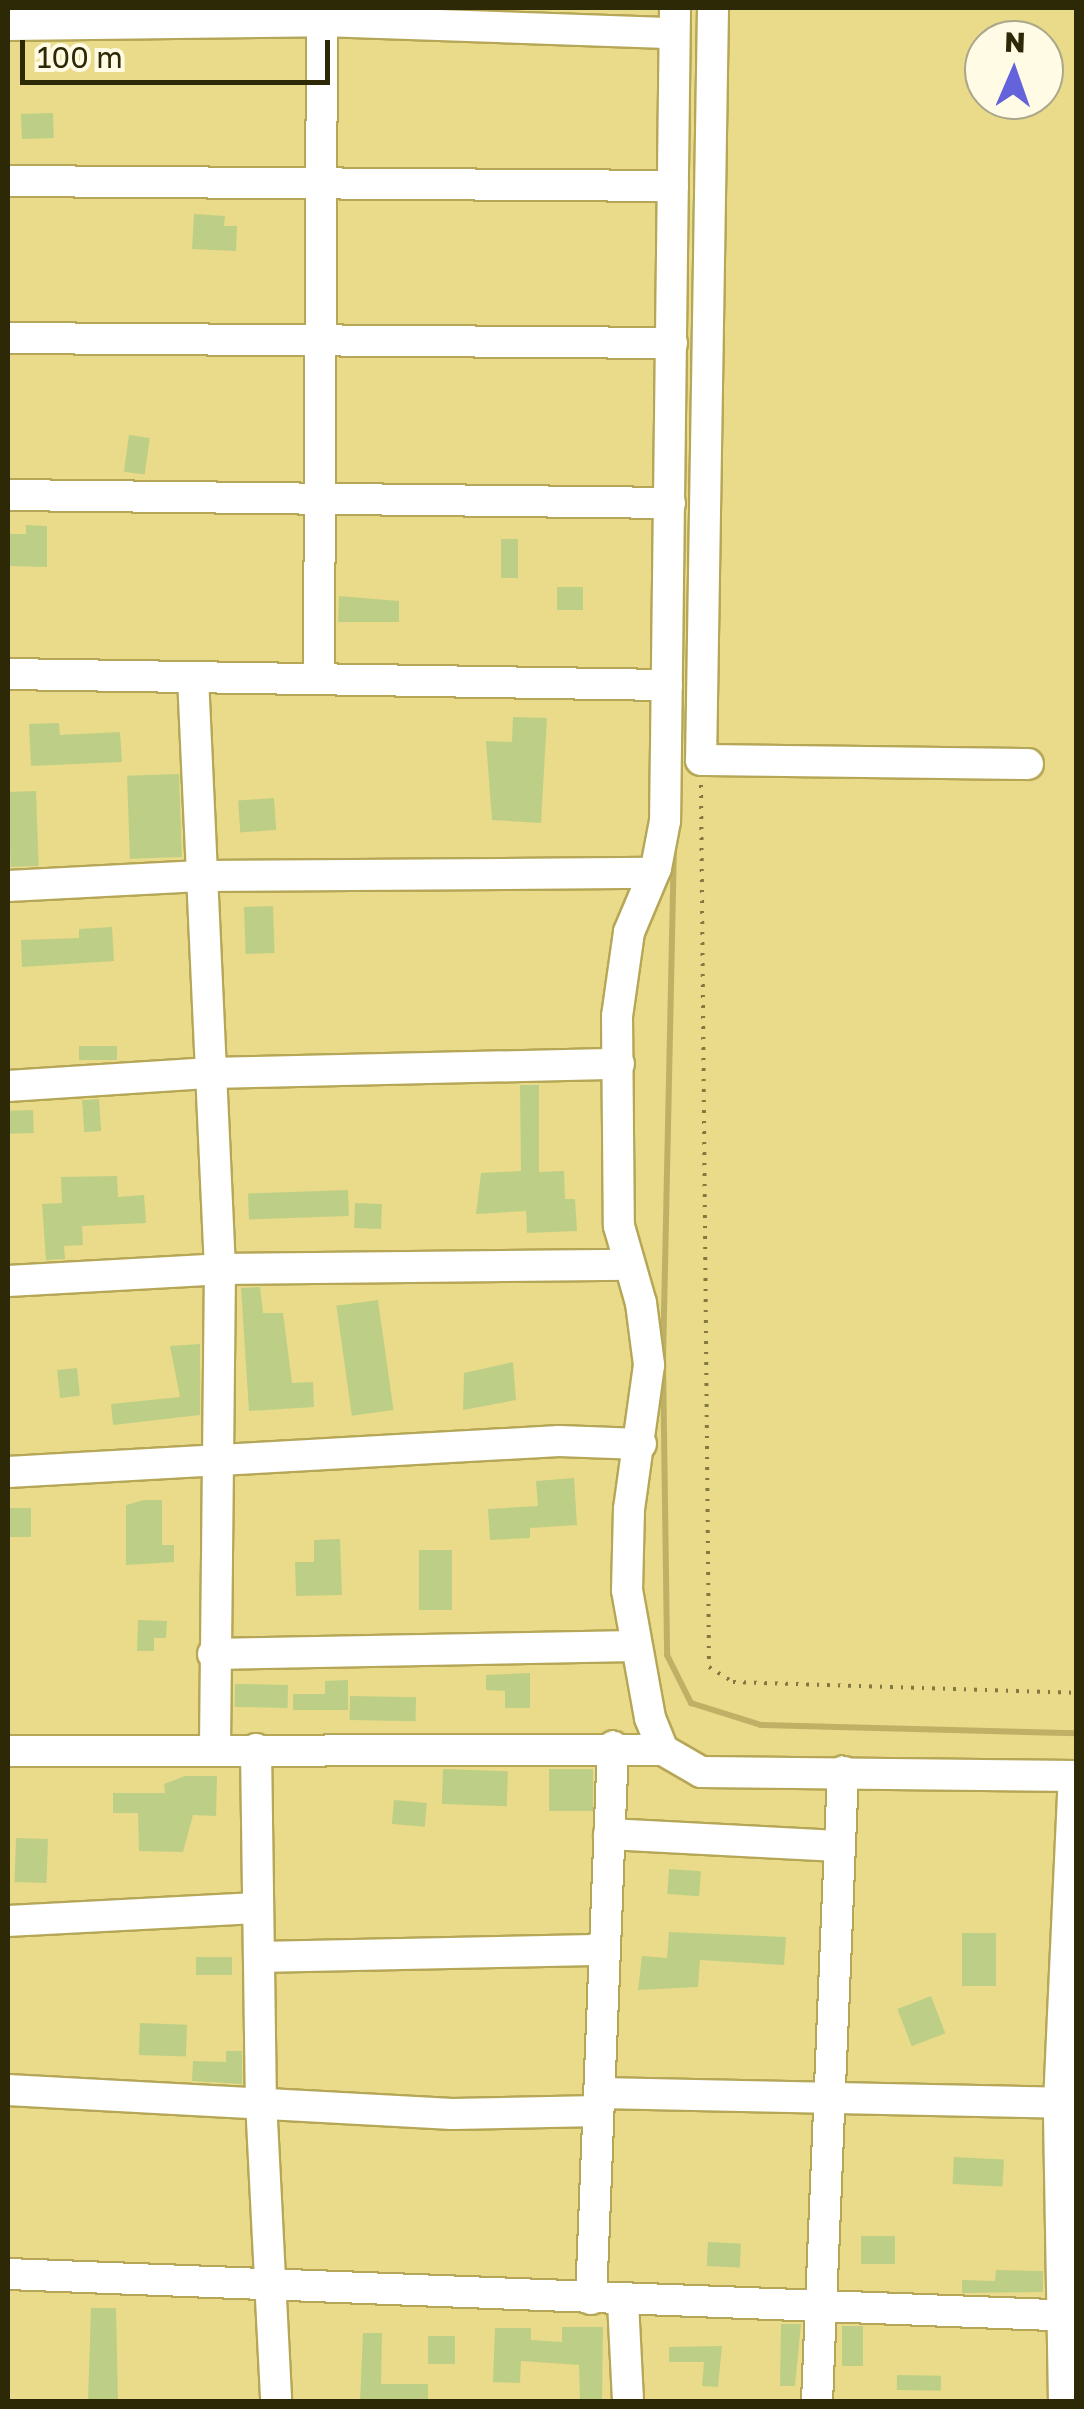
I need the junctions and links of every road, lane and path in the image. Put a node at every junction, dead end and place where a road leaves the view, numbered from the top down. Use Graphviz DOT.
graph roads {
  1 [pos="713,8"];
  2 [pos="322,14"];
  3 [pos="674,20"];
  4 [pos="8,25"];
  5 [pos="8,181"];
  6 [pos="320,182"];
  7 [pos="673,186"];
  8 [pos="8,338"];
  9 [pos="318,338"];
  10 [pos="672,343"];
  11 [pos="8,495"];
  12 [pos="318,496"];
  13 [pos="670,504"];
  14 [pos="8,674"];
  15 [pos="319,676"];
  16 [pos="194,677"];
  17 [pos="667,685"];
  18 [pos="700,760"];
  19 [pos="1028,764"];
  20 [pos="653,873"];
  21 [pos="202,876"];
  22 [pos="8,886"];
  23 [pos="618,1064"];
  24 [pos="211,1073"];
  25 [pos="8,1086"];
  26 [pos="630,1265"];
  27 [pos="220,1269"];
  28 [pos="8,1281"];
  29 [pos="640,1444"];
  30 [pos="218,1463"];
  31 [pos="8,1472"];
  32 [pos="633,1646"];
  33 [pos="214,1654"];
  34 [pos="1076,1694"];
  35 [pos="613,1746"];
  36 [pos="216,1748"];
  37 [pos="256,1749"];
  38 [pos="663,1750"];
  39 [pos="8,1751"];
  40 [pos="843,1772"];
  41 [pos="1076,1776"];
  42 [pos="609,1834"];
  43 [pos="838,1846"];
  44 [pos="256,1908"];
  45 [pos="8,1921"];
  46 [pos="603,1950"];
  47 [pos="261,1957"];
  48 [pos="8,2090"];
  49 [pos="261,2102"];
  50 [pos="599,2102"];
  51 [pos="824,2102"];
  52 [pos="1068,2103"];
  53 [pos="8,2274"];
  54 [pos="275,2286"];
  55 [pos="591,2300"];
  56 [pos="624,2302"];
  57 [pos="819,2304"];
  58 [pos="1070,2316"];
  59 [pos="276,2402"];
  60 [pos="628,2402"];
  61 [pos="817,2402"];
  62 [pos="1064,2402"];
  1 -- 18 [label="street"];
  2 -- 3 [label="street"];
  2 -- 4 [label="street"];
  2 -- 6 [label="street"];
  3 -- 7 [label="street"];
  5 -- 6 [label="street"];
  6 -- 7 [label="street"];
  6 -- 9 [label="street"];
  7 -- 10 [label="street"];
  8 -- 9 [label="street"];
  9 -- 10 [label="street"];
  9 -- 12 [label="street"];
  10 -- 13 [label="street"];
  11 -- 12 [label="street"];
  12 -- 13 [label="street"];
  12 -- 15 [label="street"];
  13 -- 17 [label="street"];
  14 -- 16 [label="street"];
  15 -- 16 [label="street"];
  15 -- 17 [label="street"];
  16 -- 21 [label="street"];
  17 -- 20 [label="street"];
  18 -- 19 [label="street"];
  18 -- 34 [label="path"];
  20 -- 21 [label="street"];
  20 -- 23 [label="street"];
  21 -- 22 [label="street"];
  21 -- 24 [label="street"];
  23 -- 24 [label="street"];
  23 -- 26 [label="street"];
  24 -- 25 [label="street"];
  24 -- 27 [label="street"];
  26 -- 27 [label="street"];
  26 -- 29 [label="street"];
  27 -- 28 [label="street"];
  27 -- 30 [label="street"];
  29 -- 30 [label="street"];
  29 -- 32 [label="street"];
  30 -- 31 [label="street"];
  30 -- 33 [label="street"];
  32 -- 33 [label="street"];
  32 -- 38 [label="street"];
  33 -- 36 [label="street"];
  35 -- 37 [label="street"];
  35 -- 38 [label="street"];
  35 -- 42 [label="street"];
  36 -- 37 [label="street"];
  36 -- 39 [label="street"];
  37 -- 44 [label="street"];
  38 -- 40 [label="street"];
  40 -- 41 [label="street"];
  40 -- 43 [label="street"];
  41 -- 52 [label="street"];
  42 -- 43 [label="street"];
  42 -- 46 [label="street"];
  43 -- 51 [label="street"];
  44 -- 45 [label="street"];
  44 -- 47 [label="street"];
  46 -- 47 [label="street"];
  46 -- 50 [label="street"];
  47 -- 49 [label="street"];
  48 -- 49 [label="street"];
  49 -- 50 [label="street"];
  49 -- 54 [label="street"];
  50 -- 51 [label="street"];
  50 -- 55 [label="street"];
  51 -- 52 [label="street"];
  51 -- 57 [label="street"];
  52 -- 58 [label="street"];
  53 -- 54 [label="street"];
  54 -- 55 [label="street"];
  54 -- 59 [label="street"];
  55 -- 56 [label="street"];
  56 -- 57 [label="street"];
  56 -- 60 [label="street"];
  57 -- 58 [label="street"];
  57 -- 61 [label="street"];
  58 -- 62 [label="street"];
}
